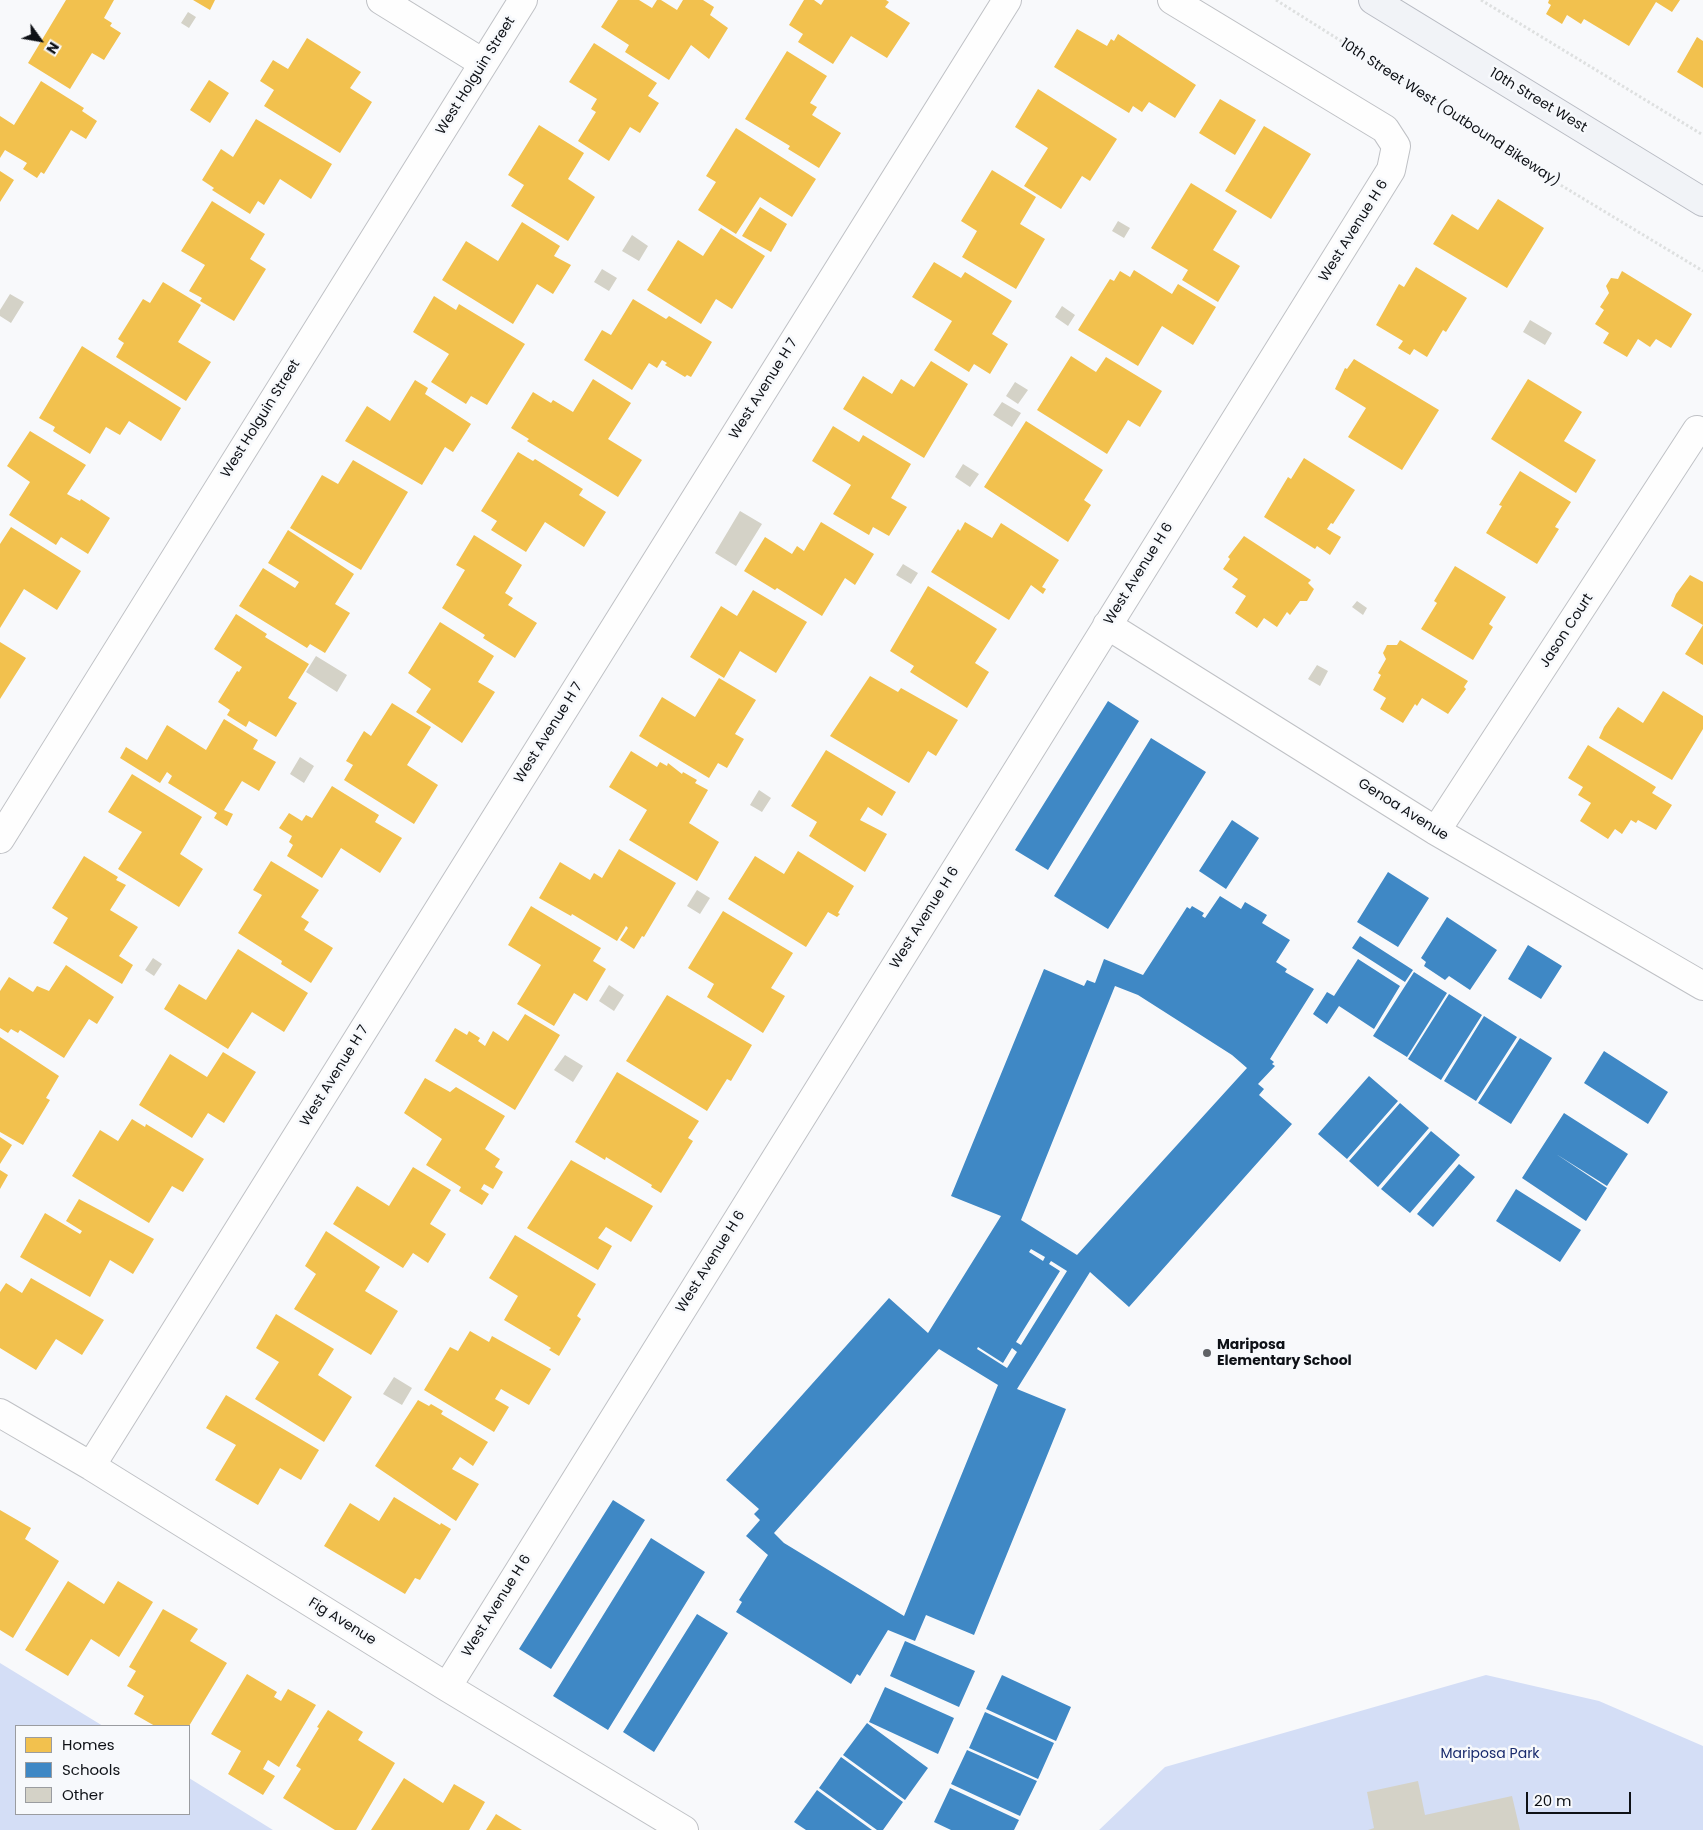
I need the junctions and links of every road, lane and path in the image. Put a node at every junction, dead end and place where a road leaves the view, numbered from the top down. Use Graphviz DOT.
graph roads {
  1 [pos="381,0"];
  2 [pos="523,0"];
  3 [pos="1007,0"];
  4 [pos="1172,0"];
  5 [pos="1276,0"];
  6 [pos="1373,0"];
  7 [pos="1481,0"];
  8 [pos="483,63"];
  9 [pos="1703,135"];
  10 [pos="1703,202"];
  11 [pos="1703,271"];
  12 [pos="1697,430"];
  13 [pos="1107,625"];
  14 [pos="4,823"];
  15 [pos="1436,831"];
  16 [pos="1703,986"];
  17 [pos="0,1412"];
  18 [pos="91,1466"];
  19 [pos="447,1687"];
  20 [pos="684,1830"];
  1 -- 8 [label="street"];
  2 -- 8 [label="street, West Holguin Street"];
  3 -- 18 [label="street, West Avenue H 7"];
  4 -- 13 [label="street, West Avenue H 6"];
  5 -- 11 [label="path, 10th Street West (Outbound Bikeway)"];
  6 -- 10 [label="main road, 10th Street West"];
  7 -- 9 [label="path"];
  8 -- 14 [label="street, West Holguin Street"];
  12 -- 15 [label="street, Jason Court"];
  13 -- 15 [label="street, Genoa Avenue"];
  13 -- 19 [label="street, West Avenue H 6"];
  15 -- 16 [label="street, Genoa Avenue"];
  17 -- 18 [label="street, Fig Avenue"];
  18 -- 19 [label="street, Fig Avenue"];
  19 -- 20 [label="street, Fig Avenue"];
}
